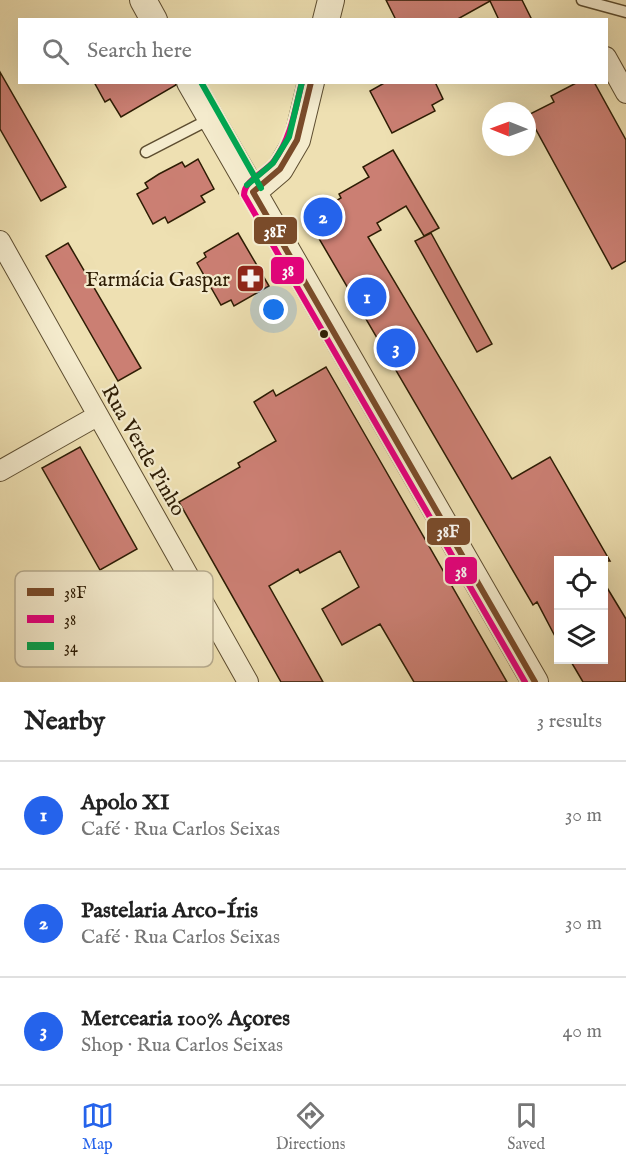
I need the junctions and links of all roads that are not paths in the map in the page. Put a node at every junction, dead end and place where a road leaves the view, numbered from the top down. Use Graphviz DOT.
graph roads {
  1 [pos="143,0"];
  2 [pos="331,0"];
  3 [pos="582,0"];
  4 [pos="626,12"];
  5 [pos="153,18"];
  6 [pos="326,18"];
  7 [pos="608,61"];
  8 [pos="191,84"];
  9 [pos="311,84"];
  10 [pos="626,93"];
  11 [pos="211,119"];
  12 [pos="146,152"];
  13 [pos="253,192"];
  14 [pos="0,240"];
  15 [pos="97,416"];
  16 [pos="0,471"];
  17 [pos="185,571"];
  18 [pos="213,620"];
  19 [pos="248,682"];
  20 [pos="535,682"];
  1 -- 5 [label="street"];
  2 -- 6 [label="street"];
  3 -- 4 [label="lane"];
  7 -- 10 [label="street"];
  8 -- 11 [label="street"];
  9 -- 13 [label="street"];
  11 -- 12 [label="lane"];
  11 -- 13 [label="street"];
  13 -- 20 [label="street"];
  14 -- 15 [label="street, Rua Verde Pinho"];
  15 -- 16 [label="street"];
  15 -- 17 [label="street, Rua Verde Pinho"];
  18 -- 19 [label="street, Rua Verde Pinho"];
}
